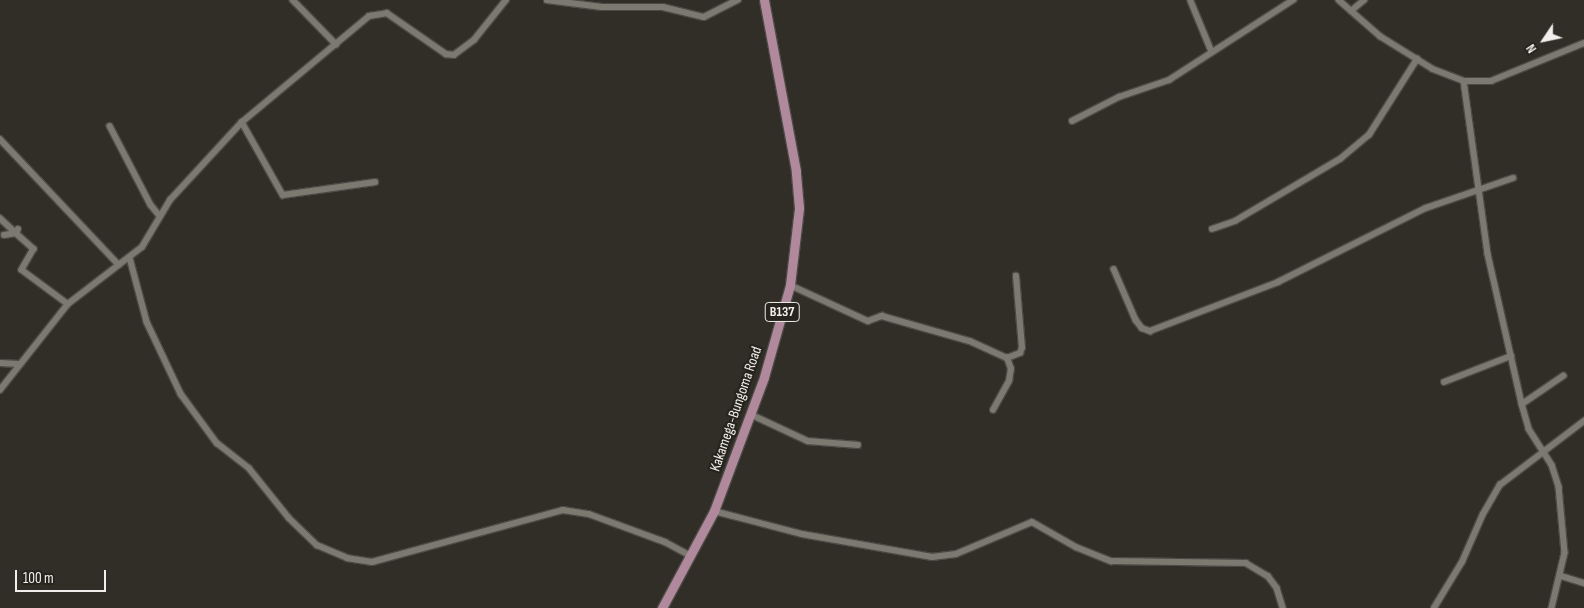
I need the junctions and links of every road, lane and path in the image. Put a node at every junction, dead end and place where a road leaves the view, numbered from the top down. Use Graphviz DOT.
graph roads {
  1 [pos="293,0"];
  2 [pos="506,0"];
  3 [pos="547,0"];
  4 [pos="738,0"];
  5 [pos="764,0"];
  6 [pos="1293,0"];
  7 [pos="1339,0"];
  8 [pos="1364,0"];
  9 [pos="1191,1"];
  10 [pos="1351,11"];
  11 [pos="1584,43"];
  12 [pos="336,44"];
  13 [pos="1212,52"];
  14 [pos="1417,59"];
  15 [pos="1464,81"];
  16 [pos="1072,121"];
  17 [pos="242,122"];
  18 [pos="110,126"];
  19 [pos="0,139"];
  20 [pos="1513,178"];
  21 [pos="375,182"];
  22 [pos="1478,188"];
  23 [pos="160,216"];
  24 [pos="0,218"];
  25 [pos="1212,229"];
  26 [pos="17,231"];
  27 [pos="4,236"];
  28 [pos="130,258"];
  29 [pos="119,264"];
  30 [pos="1114,269"];
  31 [pos="1016,276"];
  32 [pos="790,285"];
  33 [pos="68,304"];
  34 [pos="1511,356"];
  35 [pos="1007,358"];
  36 [pos="0,363"];
  37 [pos="18,364"];
  38 [pos="1563,376"];
  39 [pos="1444,382"];
  40 [pos="0,390"];
  41 [pos="1522,404"];
  42 [pos="994,410"];
  43 [pos="750,414"];
  44 [pos="1584,421"];
  45 [pos="858,445"];
  46 [pos="1543,451"];
  47 [pos="714,511"];
  48 [pos="691,556"];
  49 [pos="1561,576"];
  50 [pos="1584,583"];
  51 [pos="662,608"];
  52 [pos="1283,608"];
  53 [pos="1434,608"];
  54 [pos="1552,608"];
  1 -- 12 [label="street"];
  2 -- 12 [label="street"];
  3 -- 4 [label="street"];
  5 -- 32 [label="main road, Kakamega-Bungoma Road / B137"];
  6 -- 13 [label="street"];
  7 -- 10 [label="street"];
  8 -- 10 [label="street"];
  9 -- 13 [label="street"];
  10 -- 14 [label="street"];
  11 -- 15 [label="street"];
  12 -- 17 [label="street"];
  13 -- 16 [label="street"];
  14 -- 15 [label="street"];
  14 -- 25 [label="street"];
  15 -- 22 [label="street"];
  17 -- 21 [label="street"];
  17 -- 23 [label="street"];
  18 -- 23 [label="street"];
  19 -- 29 [label="street"];
  20 -- 22 [label="street"];
  22 -- 30 [label="street"];
  22 -- 34 [label="street"];
  23 -- 28 [label="street"];
  24 -- 26 [label="street"];
  26 -- 27 [label="street"];
  26 -- 33 [label="street"];
  28 -- 29 [label="street"];
  28 -- 48 [label="street"];
  29 -- 33 [label="street"];
  31 -- 35 [label="street"];
  32 -- 35 [label="street"];
  32 -- 43 [label="main road, Kakamega-Bungoma Road / B137"];
  33 -- 37 [label="street"];
  34 -- 39 [label="street"];
  34 -- 41 [label="street"];
  35 -- 42 [label="street"];
  36 -- 37 [label="street"];
  37 -- 40 [label="street"];
  38 -- 41 [label="street"];
  41 -- 46 [label="street"];
  43 -- 45 [label="street"];
  43 -- 47 [label="main road, Kakamega-Bungoma Road / B137"];
  44 -- 46 [label="street"];
  46 -- 49 [label="street"];
  46 -- 53 [label="street"];
  47 -- 48 [label="main road, Kakamega-Bungoma Road / B137"];
  47 -- 52 [label="street"];
  48 -- 51 [label="main road, Kakamega-Bungoma Road / B137"];
  49 -- 50 [label="street"];
  49 -- 54 [label="street"];
}
